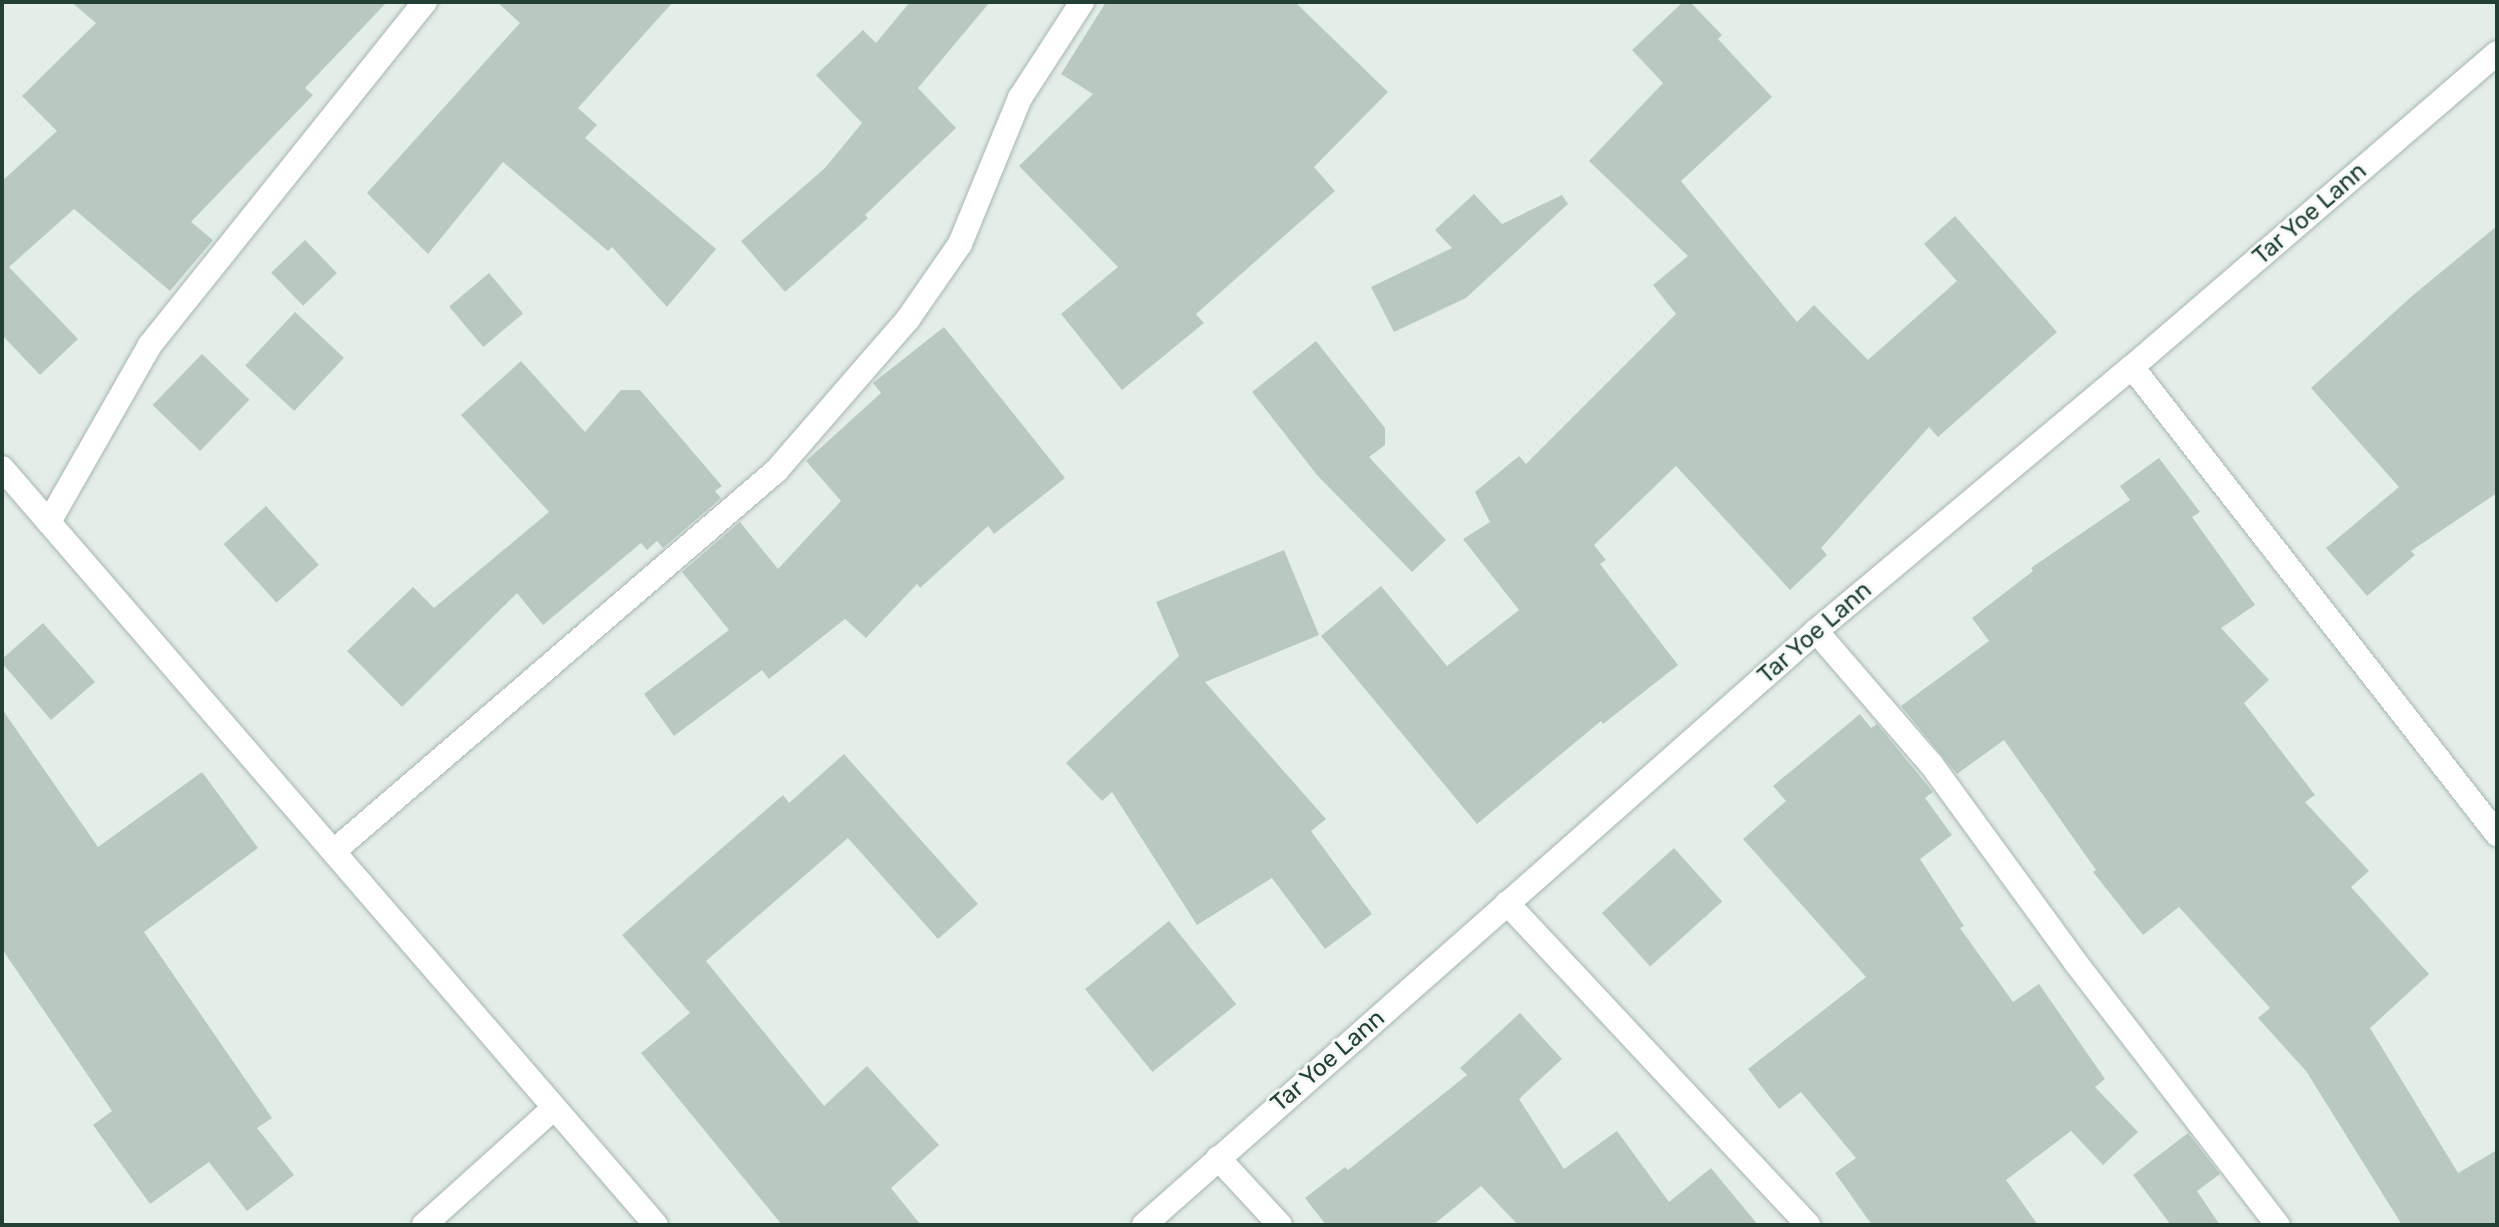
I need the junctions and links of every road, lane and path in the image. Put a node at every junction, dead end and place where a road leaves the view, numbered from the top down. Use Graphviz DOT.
graph roads {
  1 [pos="425,2"];
  2 [pos="1082,2"];
  3 [pos="2497,53"];
  4 [pos="2132,367"];
  5 [pos="2,468"];
  6 [pos="49,522"];
  7 [pos="1816,631"];
  8 [pos="2497,834"];
  9 [pos="334,851"];
  10 [pos="1507,903"];
  11 [pos="553,1109"];
  12 [pos="1218,1158"];
  13 [pos="424,1225"];
  14 [pos="656,1225"];
  15 [pos="1144,1225"];
  16 [pos="1280,1225"];
  17 [pos="1808,1225"];
  18 [pos="2278,1225"];
  1 -- 6 [label="street"];
  2 -- 9 [label="street"];
  3 -- 4 [label="street, Tar Yoe Lann"];
  4 -- 7 [label="street, Tar Yoe Lann"];
  4 -- 8 [label="street"];
  5 -- 6 [label="street"];
  6 -- 9 [label="street"];
  7 -- 10 [label="street, Tar Yoe Lann"];
  7 -- 18 [label="street"];
  9 -- 11 [label="street"];
  10 -- 12 [label="street, Tar Yoe Lann"];
  10 -- 17 [label="street"];
  11 -- 13 [label="street"];
  11 -- 14 [label="street"];
  12 -- 15 [label="street, Tar Yoe Lann"];
  12 -- 16 [label="street"];
}
